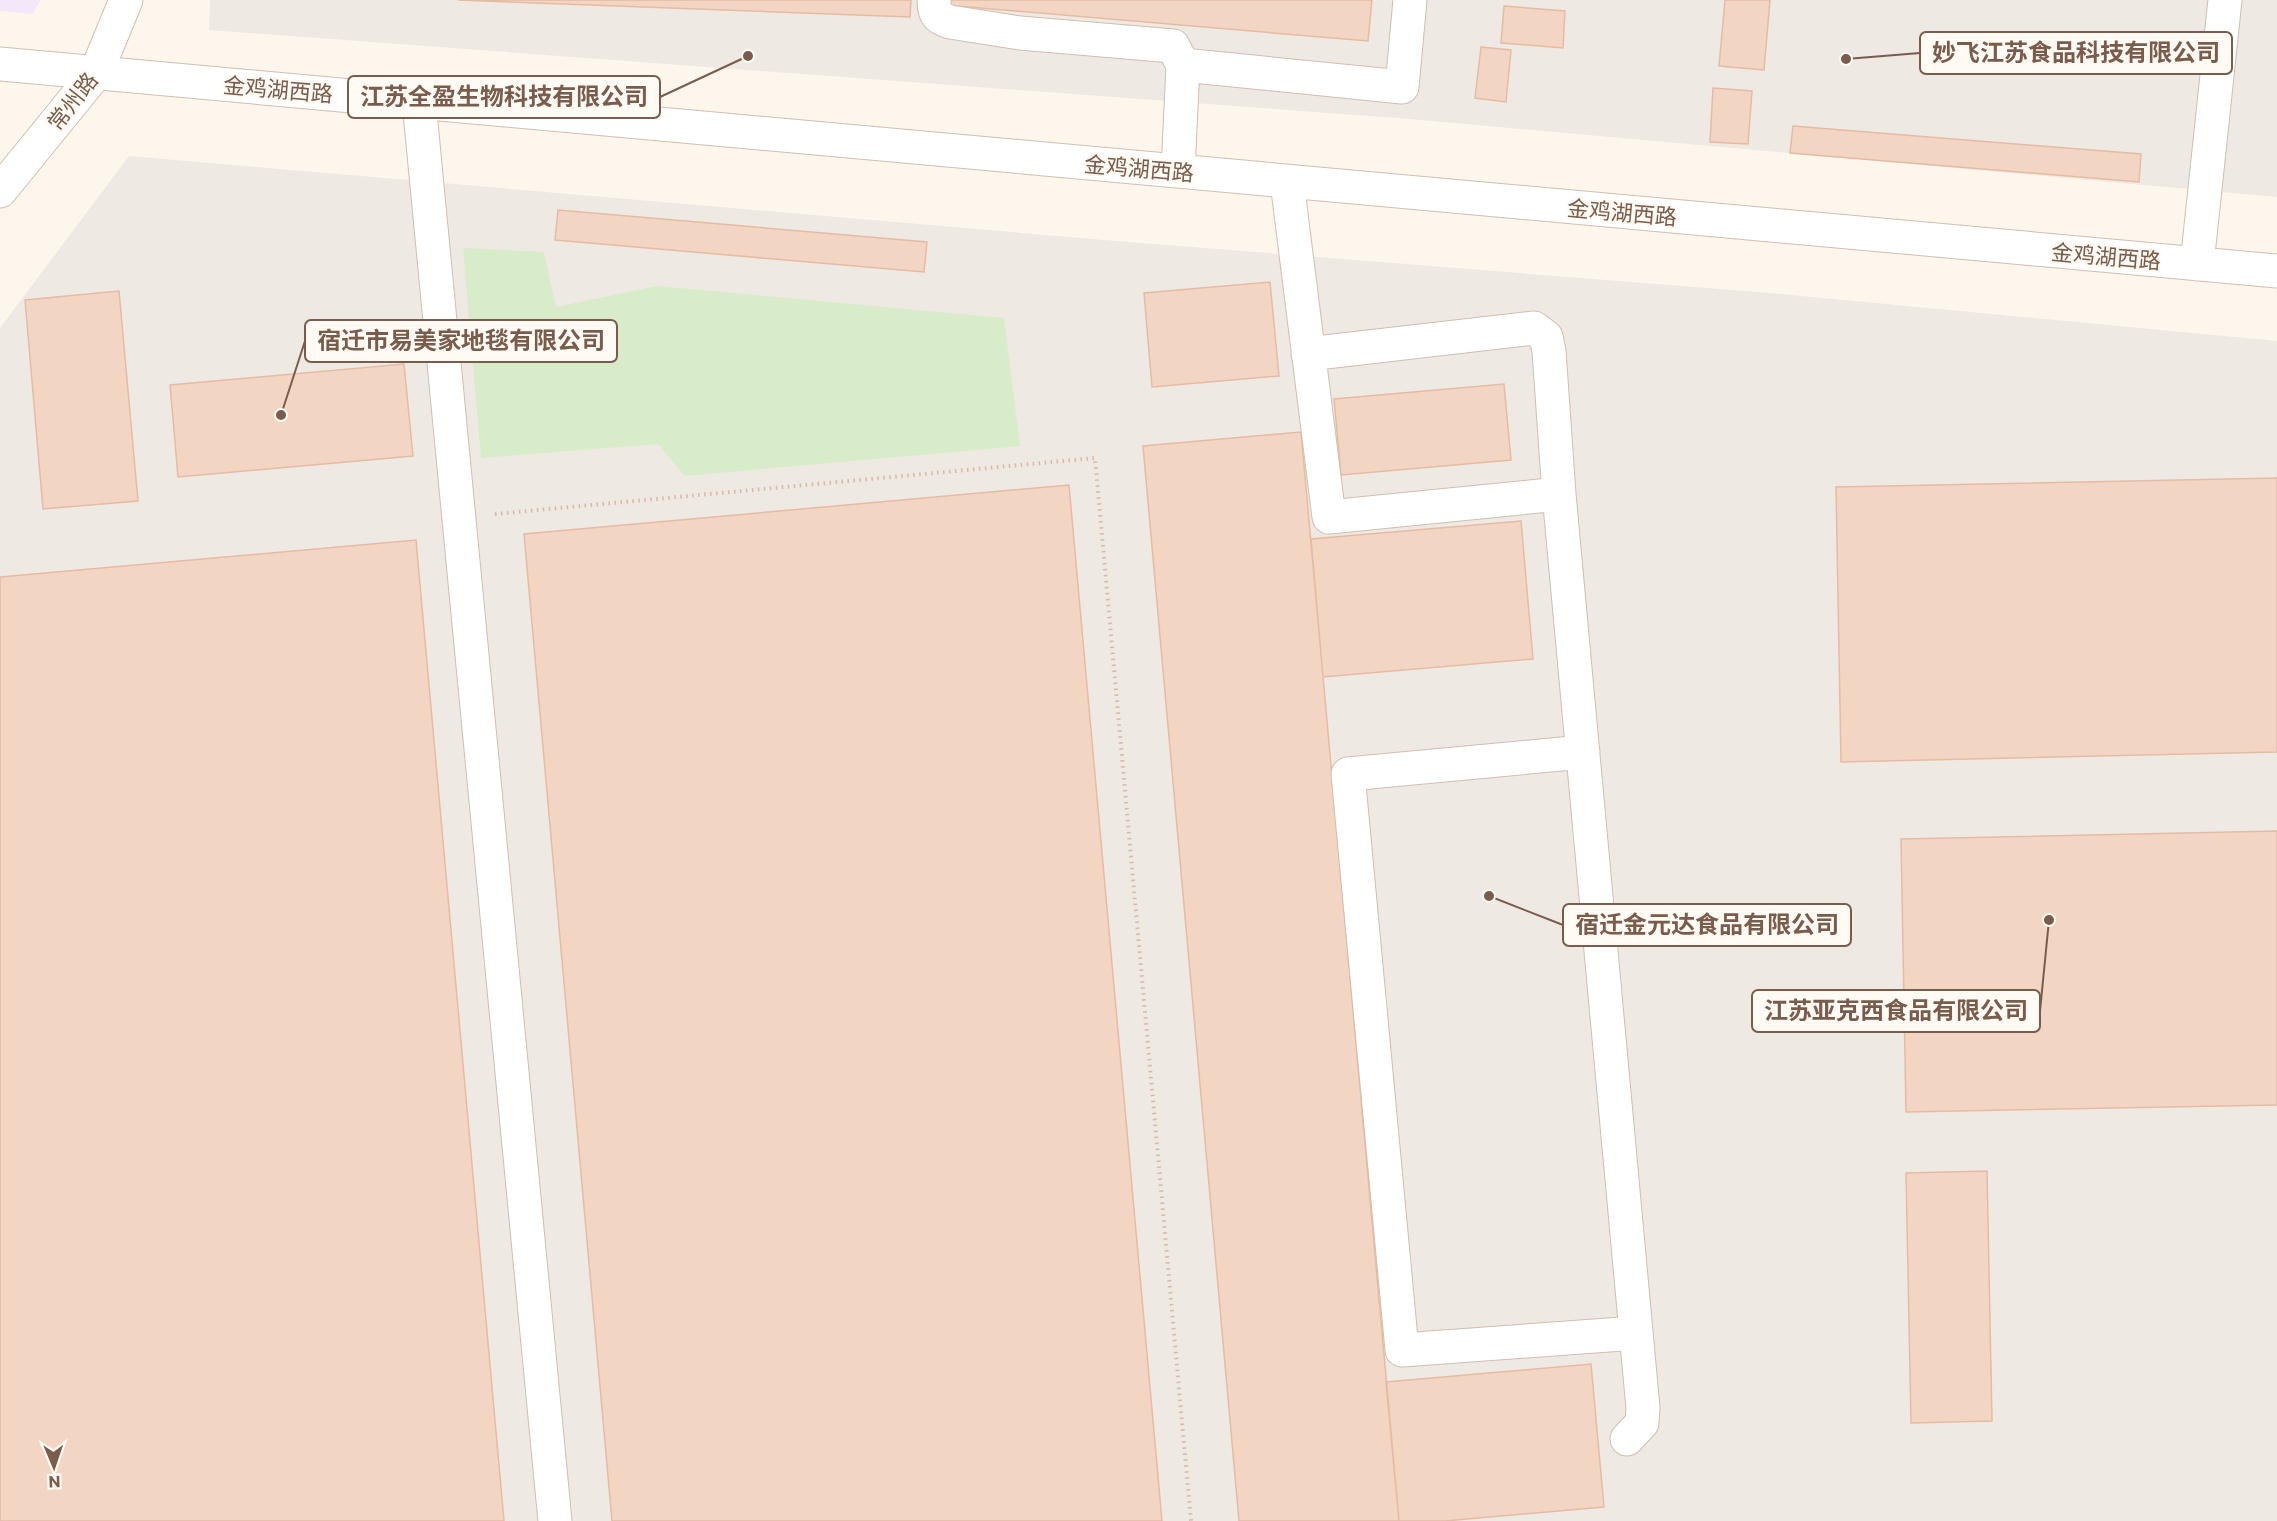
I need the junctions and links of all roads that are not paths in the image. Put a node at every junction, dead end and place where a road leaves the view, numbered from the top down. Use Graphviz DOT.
graph roads {
  1 [pos="126,0"];
  2 [pos="934,0"];
  3 [pos="1410,0"];
  4 [pos="2225,0"];
  5 [pos="0,64"];
  6 [pos="1183,65"];
  7 [pos="96,73"];
  8 [pos="419,102"];
  9 [pos="1178,171"];
  10 [pos="1287,182"];
  11 [pos="0,191"];
  12 [pos="2198,264"];
  13 [pos="2277,271"];
  14 [pos="1308,354"];
  15 [pos="1558,494"];
  16 [pos="1582,752"];
  17 [pos="1636,1333"];
  18 [pos="1627,1439"];
  19 [pos="555,1521"];
  1 -- 7 [label="street, 常州路"];
  2 -- 6 [label="street"];
  3 -- 6 [label="street"];
  4 -- 12 [label="street"];
  5 -- 7 [label="street, 金鸡湖西路"];
  6 -- 9 [label="street"];
  7 -- 8 [label="street, 金鸡湖西路"];
  7 -- 11 [label="street, 常州路"];
  8 -- 9 [label="street, 金鸡湖西路"];
  8 -- 19 [label="street"];
  9 -- 10 [label="street, 金鸡湖西路"];
  10 -- 12 [label="street, 金鸡湖西路"];
  10 -- 14 [label="street"];
  12 -- 13 [label="street, 金鸡湖西路"];
  14 -- 15 [label="street"];
  14 -- 15 [label="street"];
  15 -- 16 [label="street"];
  16 -- 17 [label="street"];
  16 -- 17 [label="street"];
  17 -- 18 [label="street"];
}
